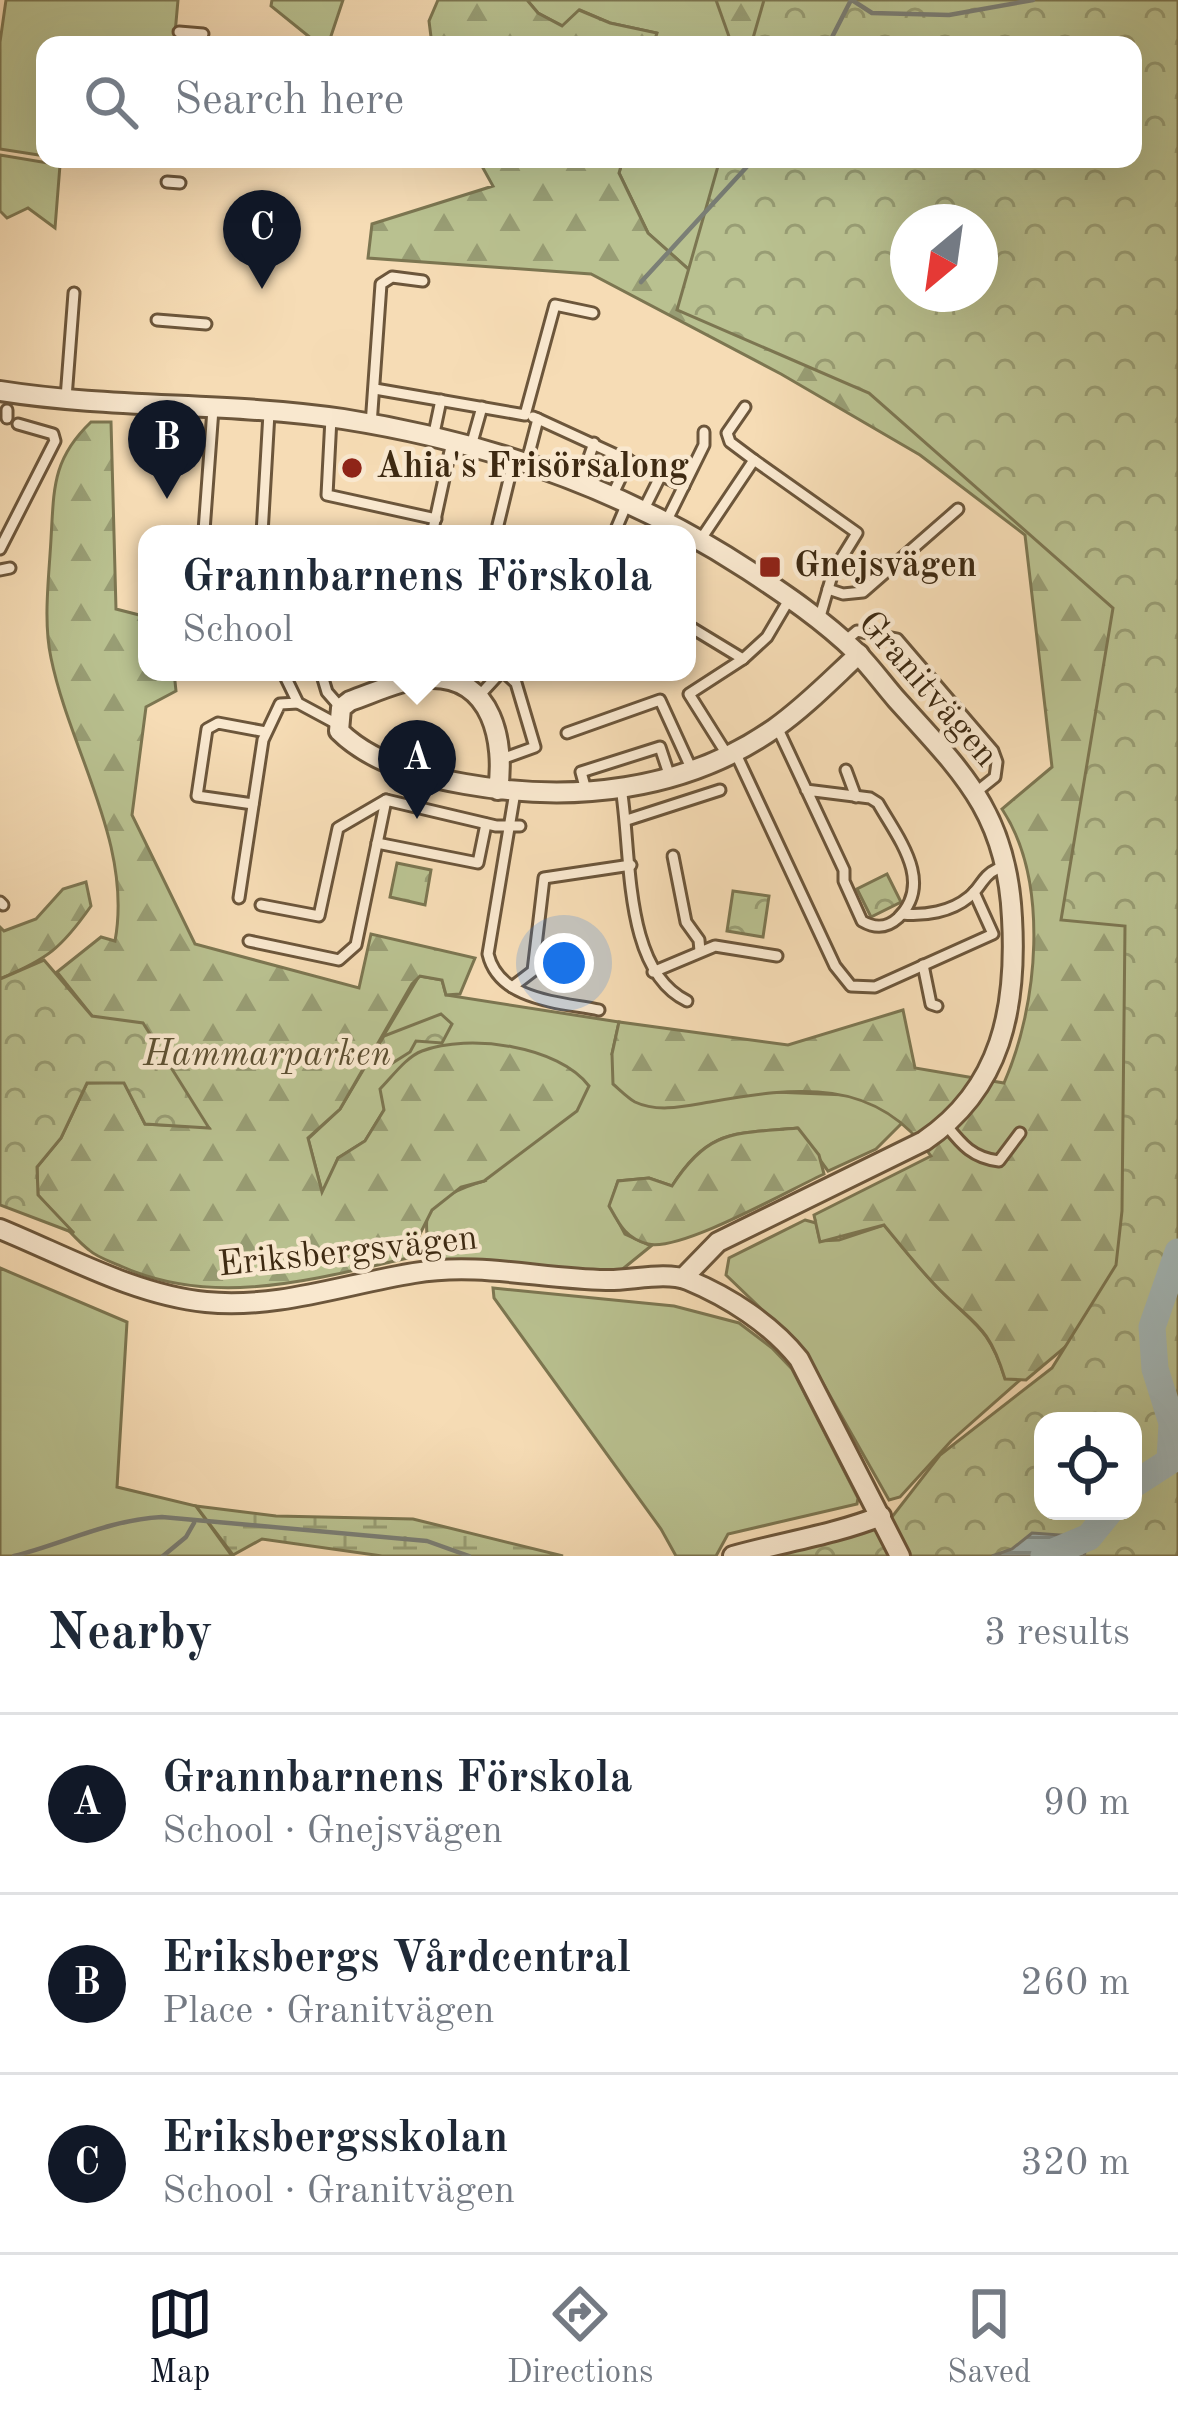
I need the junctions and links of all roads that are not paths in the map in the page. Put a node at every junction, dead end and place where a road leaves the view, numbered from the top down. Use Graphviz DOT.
graph roads {
  1 [pos="179,32"];
  2 [pos="203,34"];
  3 [pos="423,281"];
  4 [pos="74,293"];
  5 [pos="593,313"];
  6 [pos="157,320"];
  7 [pos="206,324"];
  8 [pos="69,363"];
  9 [pos="85,364"];
  10 [pos="375,389"];
  11 [pos="67,398"];
  12 [pos="441,400"];
  13 [pos="745,406"];
  14 [pos="482,407"];
  15 [pos="212,409"];
  16 [pos="8,411"];
  17 [pos="269,413"];
  18 [pos="525,415"];
  19 [pos="331,418"];
  20 [pos="538,419"];
  21 [pos="371,425"];
  22 [pos="704,432"];
  23 [pos="452,442"];
  24 [pos="594,443"];
  25 [pos="210,450"];
  26 [pos="223,451"];
  27 [pos="521,459"];
  28 [pos="629,460"];
  29 [pos="754,460"];
  30 [pos="661,475"];
  31 [pos="580,480"];
  32 [pos="684,486"];
  33 [pos="628,501"];
  34 [pos="958,509"];
  35 [pos="436,519"];
  36 [pos="667,520"];
  37 [pos="205,525"];
  38 [pos="263,525"];
  39 [pos="435,525"];
  40 [pos="498,525"];
  41 [pos="618,525"];
  42 [pos="675,525"];
  43 [pos="696,535"];
  44 [pos="696,539"];
  45 [pos="0,549"];
  46 [pos="827,583"];
  47 [pos="790,598"];
  48 [pos="819,620"];
  49 [pos="696,630"];
  50 [pos="852,648"];
  51 [pos="743,658"];
  52 [pos="287,681"];
  53 [pos="323,681"];
  54 [pos="404,681"];
  55 [pos="453,681"];
  56 [pos="493,681"];
  57 [pos="513,681"];
  58 [pos="478,697"];
  59 [pos="298,703"];
  60 [pos="339,716"];
  61 [pos="777,727"];
  62 [pos="266,732"];
  63 [pos="567,733"];
  64 [pos="732,754"];
  65 [pos="502,759"];
  66 [pos="692,770"];
  67 [pos="846,770"];
  68 [pos="670,777"];
  69 [pos="621,788"];
  70 [pos="720,790"];
  71 [pos="806,790"];
  72 [pos="506,791"];
  73 [pos="587,794"];
  74 [pos="975,794"];
  75 [pos="856,797"];
  76 [pos="386,800"];
  77 [pos="253,804"];
  78 [pos="627,820"];
  79 [pos="486,824"];
  80 [pos="514,826"];
  81 [pos="377,843"];
  82 [pos="673,856"];
  83 [pos="631,865"];
  84 [pos="997,868"];
  85 [pos="974,892"];
  86 [pos="239,898"];
  87 [pos="261,905"];
  88 [pos="902,914"];
  89 [pos="249,941"];
  90 [pos="700,951"];
  91 [pos="778,956"];
  92 [pos="923,965"];
  93 [pos="653,972"];
  94 [pos="512,987"];
  95 [pos="687,1000"];
  96 [pos="937,1006"];
  97 [pos="598,1010"];
  98 [pos="947,1126"];
  99 [pos="1020,1133"];
  100 [pos="0,1229"];
  101 [pos="683,1278"];
  102 [pos="881,1516"];
  103 [pos="734,1556"];
  104 [pos="900,1556"];
  1 -- 2 [label="lane"];
  3 -- 10 [label="lane"];
  4 -- 8 [label="lane"];
  5 -- 18 [label="lane"];
  6 -- 7 [label="lane"];
  8 -- 9 [label="lane"];
  8 -- 11 [label="lane"];
  10 -- 12 [label="lane"];
  10 -- 21 [label="lane"];
  11 -- 15 [label="street, Granitvägen"];
  11 -- 16 [label="street, Granitvägen"];
  12 -- 14 [label="lane"];
  12 -- 23 [label="lane"];
  13 -- 29 [label="lane"];
  14 -- 18 [label="lane"];
  14 -- 23 [label="lane"];
  15 -- 17 [label="street, Granitvägen"];
  15 -- 25 [label="lane"];
  16 -- 45 [label="lane"];
  17 -- 19 [label="street, Granitvägen"];
  17 -- 38 [label="lane"];
  18 -- 20 [label="lane"];
  19 -- 21 [label="street, Granitvägen"];
  19 -- 35 [label="lane"];
  20 -- 24 [label="lane"];
  20 -- 27 [label="lane"];
  21 -- 23 [label="street, Granitvägen"];
  22 -- 32 [label="lane"];
  23 -- 27 [label="street, Granitvägen"];
  23 -- 35 [label="lane"];
  24 -- 28 [label="lane"];
  24 -- 31 [label="lane"];
  25 -- 26 [label="lane"];
  25 -- 37 [label="lane"];
  27 -- 31 [label="street, Granitvägen"];
  27 -- 40 [label="lane"];
  28 -- 30 [label="lane"];
  28 -- 33 [label="lane"];
  29 -- 43 [label="lane"];
  29 -- 46 [label="lane"];
  30 -- 32 [label="lane"];
  30 -- 33 [label="lane"];
  31 -- 33 [label="street, Granitvägen"];
  32 -- 36 [label="lane"];
  33 -- 36 [label="street, Granitvägen"];
  33 -- 41 [label="lane"];
  34 -- 46 [label="lane"];
  35 -- 39 [label="lane"];
  36 -- 42 [label="street, Granitvägen"];
  44 -- 47 [label="street, Granitvägen"];
  46 -- 48 [label="lane"];
  47 -- 48 [label="street, Granitvägen"];
  47 -- 51 [label="lane"];
  48 -- 50 [label="street, Granitvägen"];
  49 -- 51 [label="lane"];
  50 -- 61 [label="street"];
  50 -- 74 [label="street, Granitvägen"];
  50 -- 74 [label="lane"];
  51 -- 64 [label="lane"];
  52 -- 59 [label="lane"];
  53 -- 60 [label="lane"];
  54 -- 60 [label="street"];
  55 -- 58 [label="street"];
  56 -- 58 [label="lane"];
  57 -- 65 [label="lane"];
  58 -- 65 [label="street"];
  59 -- 60 [label="lane"];
  59 -- 62 [label="lane"];
  60 -- 72 [label="street"];
  61 -- 64 [label="street"];
  61 -- 71 [label="lane"];
  62 -- 77 [label="lane"];
  62 -- 77 [label="lane"];
  63 -- 66 [label="lane"];
  64 -- 66 [label="street"];
  64 -- 92 [label="lane"];
  65 -- 72 [label="street"];
  66 -- 68 [label="street"];
  67 -- 75 [label="lane"];
  68 -- 69 [label="street"];
  68 -- 73 [label="lane"];
  69 -- 73 [label="street"];
  69 -- 78 [label="lane"];
  70 -- 78 [label="lane"];
  71 -- 75 [label="lane"];
  71 -- 88 [label="lane"];
  72 -- 73 [label="street"];
  72 -- 80 [label="lane"];
  74 -- 98 [label="street, Granitvägen"];
  75 -- 88 [label="lane"];
  76 -- 79 [label="lane"];
  76 -- 81 [label="lane"];
  76 -- 87 [label="lane"];
  77 -- 86 [label="lane"];
  78 -- 83 [label="lane"];
  79 -- 80 [label="lane"];
  79 -- 81 [label="lane"];
  80 -- 94 [label="lane"];
  81 -- 89 [label="lane"];
  82 -- 90 [label="lane"];
  83 -- 93 [label="lane"];
  83 -- 94 [label="lane"];
  84 -- 85 [label="lane"];
  85 -- 88 [label="lane"];
  85 -- 92 [label="lane"];
  90 -- 91 [label="lane"];
  90 -- 93 [label="lane"];
  92 -- 96 [label="lane"];
  93 -- 95 [label="lane"];
  94 -- 97 [label="lane"];
  98 -- 99 [label="lane"];
  98 -- 101 [label="street, Granitvägen"];
  100 -- 101 [label="street, Eriksbergsvägen"];
  101 -- 102 [label="street"];
  102 -- 103 [label="street"];
  102 -- 104 [label="street"];
}
